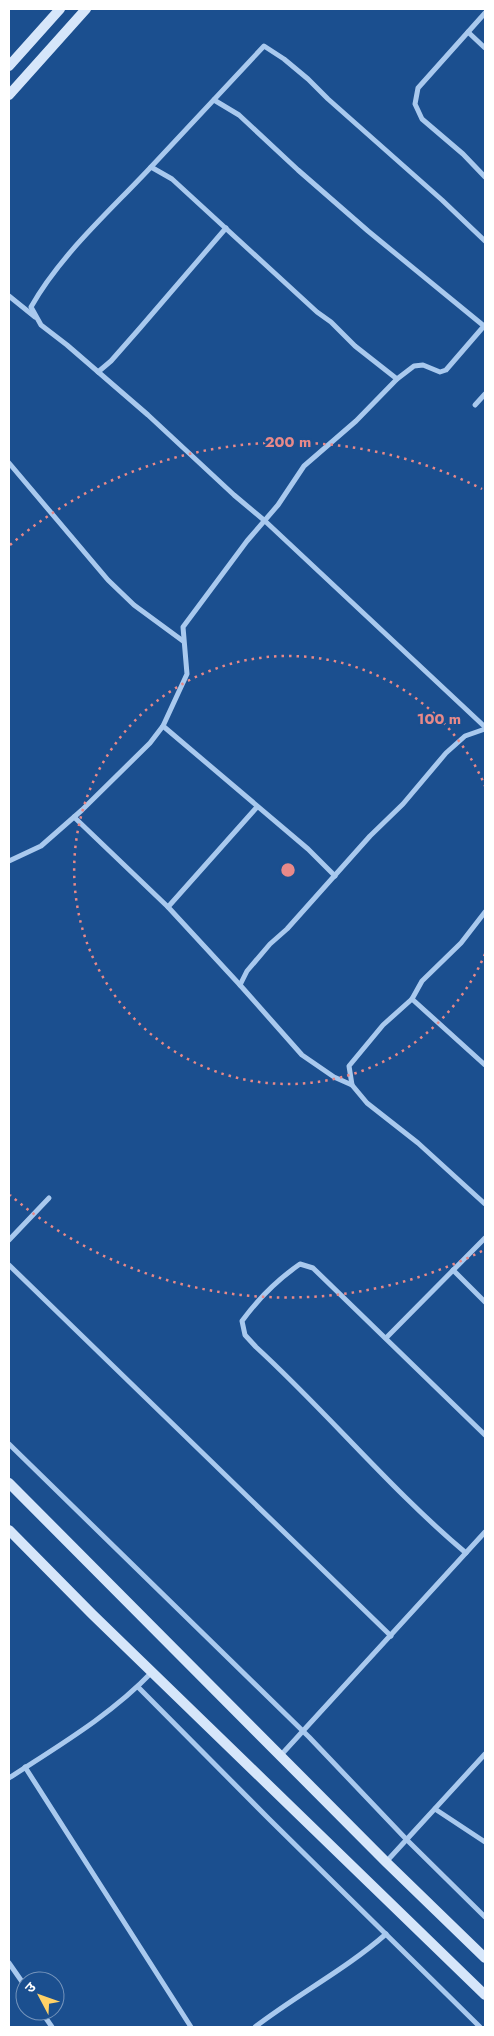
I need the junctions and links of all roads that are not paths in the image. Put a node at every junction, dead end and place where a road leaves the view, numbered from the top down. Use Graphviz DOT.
graph roads {
  1 [pos="60,9"];
  2 [pos="86,9"];
  3 [pos="485,13"];
  4 [pos="468,32"];
  5 [pos="485,48"];
  6 [pos="9,66"];
  7 [pos="9,95"];
  8 [pos="214,100"];
  9 [pos="151,167"];
  10 [pos="485,177"];
  11 [pos="226,228"];
  12 [pos="485,241"];
  13 [pos="9,296"];
  14 [pos="37,319"];
  15 [pos="98,372"];
  16 [pos="397,378"];
  17 [pos="485,394"];
  18 [pos="475,405"];
  19 [pos="9,463"];
  20 [pos="265,521"];
  21 [pos="183,642"];
  22 [pos="163,726"];
  23 [pos="485,728"];
  24 [pos="257,807"];
  25 [pos="74,817"];
  26 [pos="9,861"];
  27 [pos="335,876"];
  28 [pos="168,907"];
  29 [pos="485,912"];
  30 [pos="240,985"];
  31 [pos="412,999"];
  32 [pos="485,1065"];
  33 [pos="352,1086"];
  34 [pos="49,1198"];
  35 [pos="485,1204"];
  36 [pos="485,1238"];
  37 [pos="9,1240"];
  38 [pos="9,1265"];
  39 [pos="453,1270"];
  40 [pos="485,1302"];
  41 [pos="386,1338"];
  42 [pos="485,1435"];
  43 [pos="9,1444"];
  44 [pos="9,1483"];
  45 [pos="9,1530"];
  46 [pos="485,1532"];
  47 [pos="466,1553"];
  48 [pos="391,1636"];
  49 [pos="152,1672"];
  50 [pos="138,1687"];
  51 [pos="303,1732"];
  52 [pos="485,1754"];
  53 [pos="281,1755"];
  54 [pos="24,1768"];
  55 [pos="9,1778"];
  56 [pos="435,1810"];
  57 [pos="407,1840"];
  58 [pos="485,1842"];
  59 [pos="386,1862"];
  60 [pos="485,1917"];
  61 [pos="386,1934"];
  62 [pos="485,1958"];
  63 [pos="485,1995"];
  64 [pos="191,2027"];
  65 [pos="256,2027"];
  66 [pos="480,2027"];
  1 -- 6 [label="street"];
  2 -- 7 [label="street"];
  3 -- 4 [label="street"];
  4 -- 5 [label="street"];
  4 -- 10 [label="street"];
  8 -- 9 [label="street"];
  8 -- 12 [label="street"];
  8 -- 16 [label="street"];
  9 -- 11 [label="street"];
  9 -- 14 [label="street"];
  11 -- 15 [label="street"];
  11 -- 16 [label="street"];
  13 -- 14 [label="street"];
  14 -- 15 [label="street"];
  15 -- 20 [label="street"];
  16 -- 20 [label="street"];
  17 -- 18 [label="street"];
  19 -- 21 [label="street"];
  20 -- 21 [label="street"];
  20 -- 23 [label="street"];
  21 -- 22 [label="street"];
  22 -- 24 [label="street"];
  22 -- 25 [label="street"];
  23 -- 27 [label="street"];
  24 -- 27 [label="street"];
  24 -- 28 [label="street"];
  25 -- 26 [label="street"];
  25 -- 28 [label="street"];
  27 -- 30 [label="street"];
  28 -- 30 [label="street"];
  29 -- 31 [label="street"];
  30 -- 33 [label="street"];
  31 -- 32 [label="street"];
  31 -- 33 [label="street"];
  33 -- 35 [label="street"];
  34 -- 37 [label="street"];
  36 -- 39 [label="street"];
  38 -- 48 [label="street"];
  39 -- 40 [label="street"];
  39 -- 41 [label="street"];
  41 -- 42 [label="street"];
  41 -- 47 [label="street"];
  43 -- 51 [label="street"];
  44 -- 53 [label="street"];
  45 -- 49 [label="street"];
  46 -- 47 [label="street"];
  47 -- 48 [label="street"];
  48 -- 51 [label="street"];
  49 -- 50 [label="street"];
  49 -- 63 [label="street"];
  50 -- 54 [label="street"];
  50 -- 61 [label="street"];
  51 -- 53 [label="street"];
  51 -- 57 [label="street"];
  52 -- 56 [label="street"];
  53 -- 59 [label="street"];
  54 -- 55 [label="street"];
  54 -- 64 [label="street"];
  56 -- 57 [label="street"];
  56 -- 58 [label="street"];
  57 -- 59 [label="street"];
  57 -- 60 [label="street"];
  59 -- 62 [label="street"];
  61 -- 65 [label="street"];
  61 -- 66 [label="street"];
}
